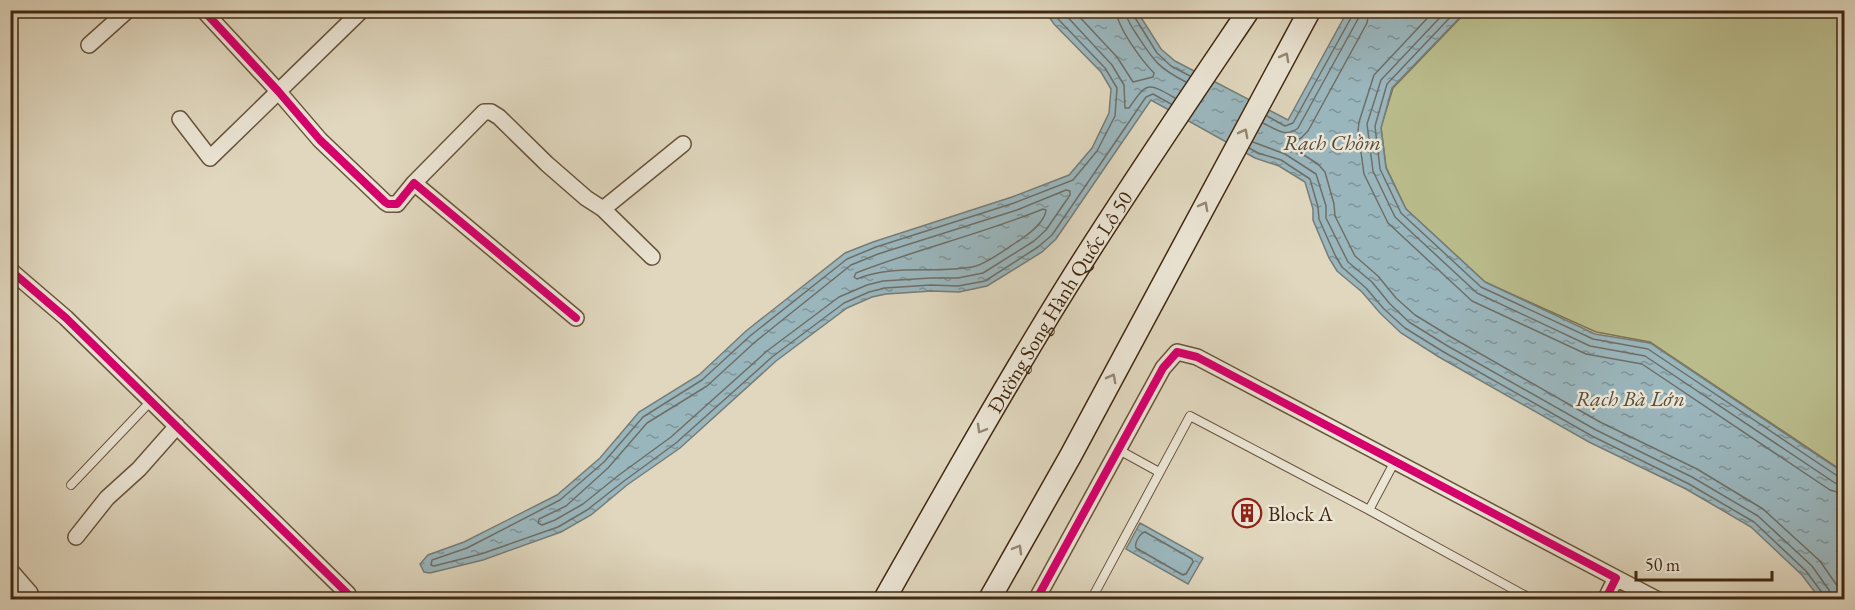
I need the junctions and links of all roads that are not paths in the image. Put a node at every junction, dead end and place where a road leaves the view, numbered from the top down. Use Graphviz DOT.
graph roads {
  1 [pos="128,10"];
  2 [pos="203,10"];
  3 [pos="362,10"];
  4 [pos="1249,10"];
  5 [pos="1310,10"];
  6 [pos="89,45"];
  7 [pos="278,91"];
  8 [pos="180,119"];
  9 [pos="683,144"];
  10 [pos="414,183"];
  11 [pos="603,209"];
  12 [pos="652,257"];
  13 [pos="10,270"];
  14 [pos="576,318"];
  15 [pos="151,401"];
  16 [pos="177,426"];
  17 [pos="1119,450"];
  18 [pos="1395,461"];
  19 [pos="1159,472"];
  20 [pos="71,484"];
  21 [pos="1369,510"];
  22 [pos="76,537"];
  23 [pos="10,570"];
  24 [pos="1616,578"];
  25 [pos="30,593"];
  26 [pos="348,594"];
  27 [pos="1038,596"];
  28 [pos="884,600"];
  29 [pos="989,600"];
  30 [pos="1054,600"];
  31 [pos="1091,600"];
  32 [pos="1533,600"];
  33 [pos="1605,600"];
  34 [pos="1658,600"];
  1 -- 6 [label="street"];
  2 -- 7 [label="street"];
  3 -- 7 [label="street"];
  4 -- 28 [label="main road, Đường Song Hành Quốc Lộ 50, one-way"];
  29 -- 5 [label="main road, one-way"];
  7 -- 8 [label="street"];
  7 -- 10 [label="street"];
  9 -- 11 [label="street"];
  10 -- 11 [label="street"];
  10 -- 14 [label="street"];
  11 -- 12 [label="street"];
  13 -- 15 [label="street"];
  15 -- 16 [label="street"];
  15 -- 20 [label="lane"];
  16 -- 22 [label="street"];
  16 -- 26 [label="street"];
  17 -- 18 [label="street"];
  17 -- 19 [label="lane"];
  17 -- 27 [label="street"];
  18 -- 21 [label="lane"];
  18 -- 24 [label="street"];
  19 -- 21 [label="lane"];
  19 -- 31 [label="lane"];
  21 -- 32 [label="lane"];
  23 -- 25 [label="street"];
  24 -- 33 [label="street"];
  24 -- 34 [label="street"];
  27 -- 30 [label="lane"];
}
